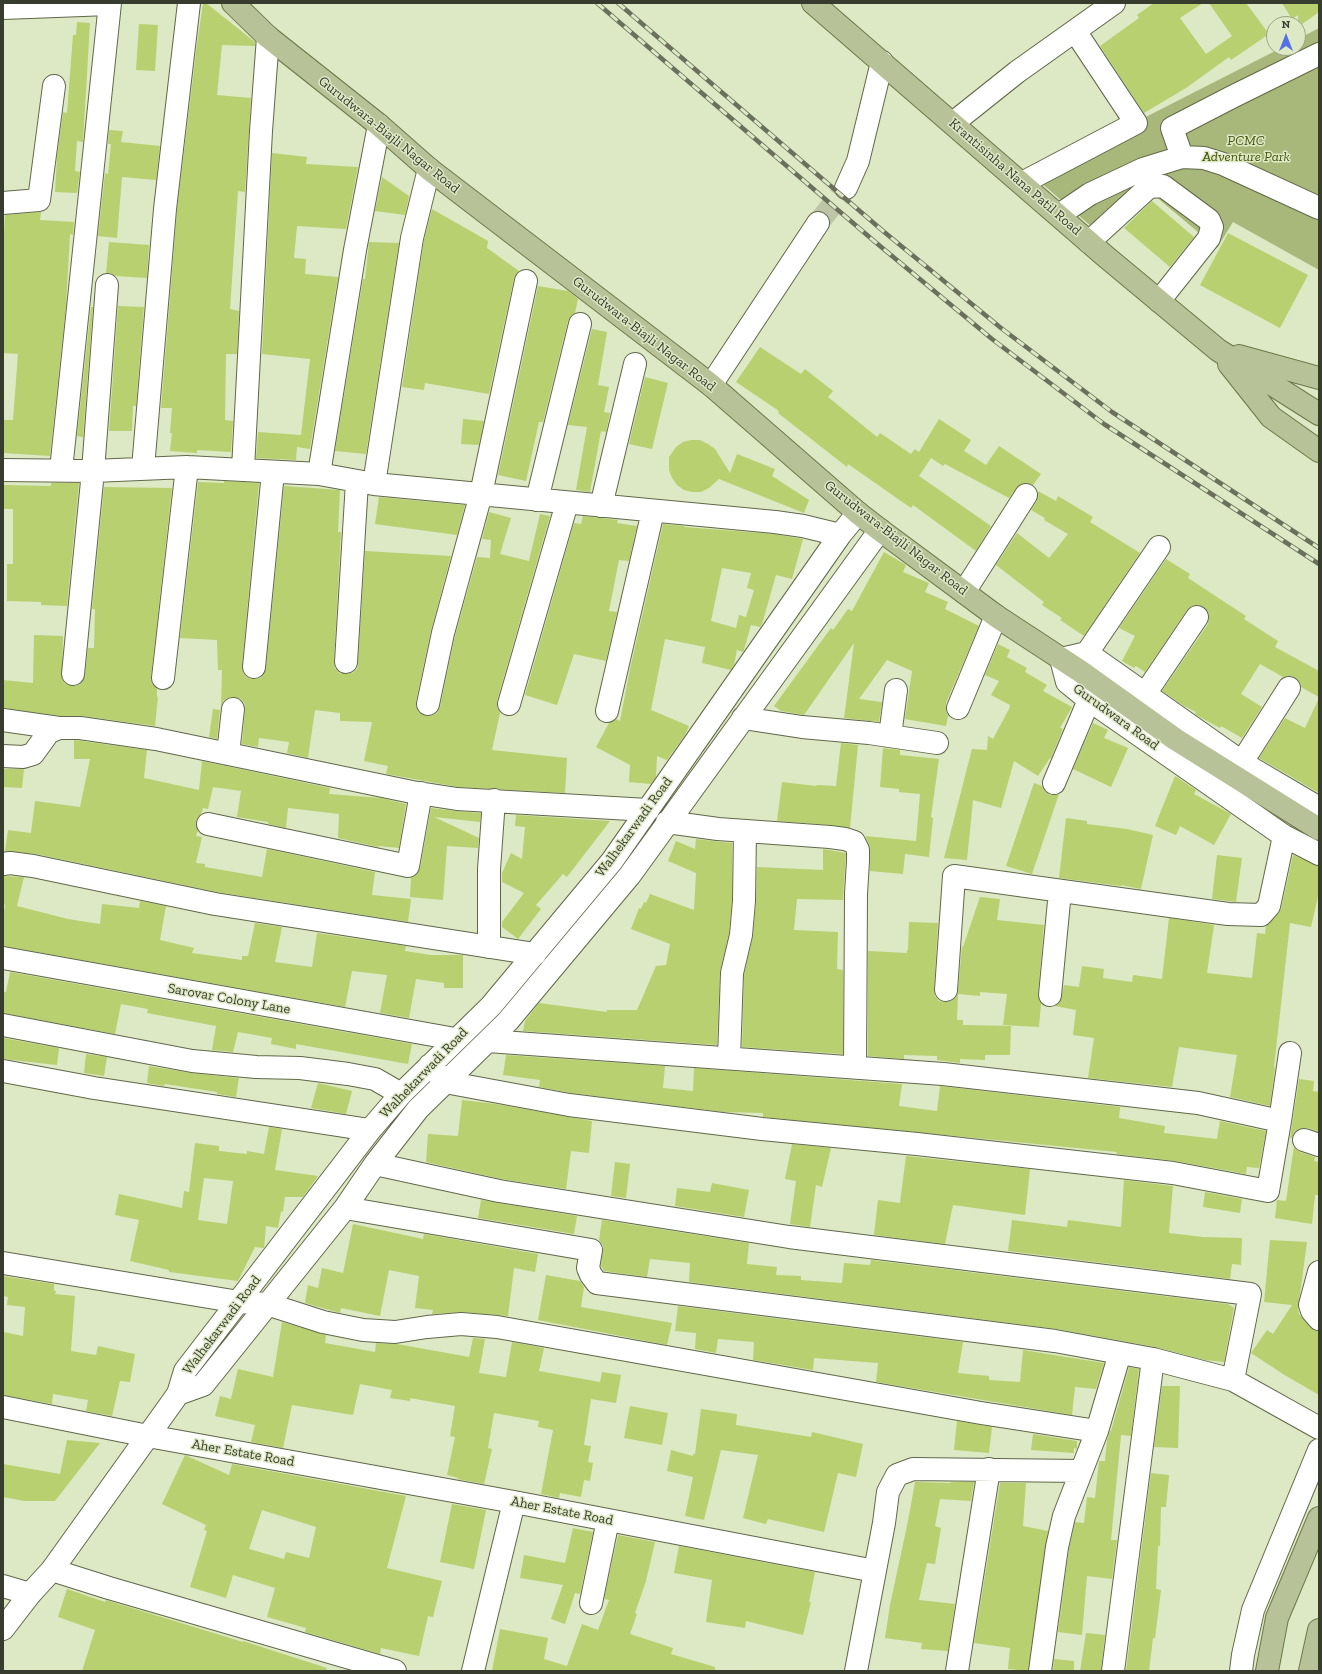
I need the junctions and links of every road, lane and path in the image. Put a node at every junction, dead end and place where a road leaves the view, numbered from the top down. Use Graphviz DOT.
graph roads {
  1 [pos="189,3"];
  2 [pos="233,3"];
  3 [pos="813,3"];
  4 [pos="110,4"];
  5 [pos="1108,5"];
  6 [pos="3,8"];
  7 [pos="1075,31"];
  8 [pos="268,37"];
  9 [pos="1319,54"];
  10 [pos="882,62"];
  11 [pos="54,86"];
  12 [pos="953,123"];
  13 [pos="379,125"];
  14 [pos="1182,157"];
  15 [pos="429,169"];
  16 [pos="1022,183"];
  17 [pos="846,188"];
  18 [pos="3,203"];
  19 [pos="1319,208"];
  20 [pos="1059,215"];
  21 [pos="818,224"];
  22 [pos="1089,242"];
  23 [pos="526,281"];
  24 [pos="107,285"];
  25 [pos="1159,301"];
  26 [pos="580,324"];
  27 [pos="1218,350"];
  28 [pos="635,364"];
  29 [pos="1319,378"];
  30 [pos="711,385"];
  31 [pos="1319,414"];
  32 [pos="1319,451"];
  33 [pos="187,467"];
  34 [pos="143,468"];
  35 [pos="243,469"];
  36 [pos="3,470"];
  37 [pos="61,470"];
  38 [pos="93,471"];
  39 [pos="273,472"];
  40 [pos="319,474"];
  41 [pos="365,483"];
  42 [pos="481,494"];
  43 [pos="1026,496"];
  44 [pos="537,500"];
  45 [pos="567,503"];
  46 [pos="601,506"];
  47 [pos="653,511"];
  48 [pos="858,513"];
  49 [pos="880,530"];
  50 [pos="840,535"];
  51 [pos="1159,547"];
  52 [pos="964,592"];
  53 [pos="996,616"];
  54 [pos="1197,617"];
  55 [pos="1087,654"];
  56 [pos="1061,659"];
  57 [pos="346,662"];
  58 [pos="254,667"];
  59 [pos="73,674"];
  60 [pos="163,678"];
  61 [pos="1289,688"];
  62 [pos="896,690"];
  63 [pos="1146,694"];
  64 [pos="1089,700"];
  65 [pos="428,704"];
  66 [pos="509,704"];
  67 [pos="958,708"];
  68 [pos="233,709"];
  69 [pos="607,711"];
  70 [pos="743,718"];
  71 [pos="3,720"];
  72 [pos="59,728"];
  73 [pos="890,736"];
  74 [pos="937,743"];
  75 [pos="228,754"];
  76 [pos="3,756"];
  77 [pos="1242,762"];
  78 [pos="1054,783"];
  79 [pos="421,793"];
  80 [pos="494,800"];
  81 [pos="1319,808"];
  82 [pos="648,810"];
  83 [pos="667,822"];
  84 [pos="208,824"];
  85 [pos="1319,829"];
  86 [pos="634,831"];
  87 [pos="745,831"];
  88 [pos="1284,836"];
  89 [pos="652,844"];
  90 [pos="1319,854"];
  91 [pos="3,864"];
  92 [pos="1060,891"];
  93 [pos="489,947"];
  94 [pos="535,954"];
  95 [pos="3,958"];
  96 [pos="946,990"];
  97 [pos="1050,995"];
  98 [pos="3,1025"];
  99 [pos="455,1039"];
  100 [pos="488,1041"];
  101 [pos="1290,1053"];
  102 [pos="729,1058"];
  103 [pos="430,1065"];
  104 [pos="855,1067"];
  105 [pos="3,1071"];
  106 [pos="445,1082"];
  107 [pos="401,1094"];
  108 [pos="1280,1121"];
  109 [pos="370,1130"];
  110 [pos="375,1164"];
  111 [pos="345,1208"];
  112 [pos="3,1263"];
  113 [pos="1319,1272"];
  114 [pos="239,1302"];
  115 [pos="267,1304"];
  116 [pos="1319,1319"];
  117 [pos="1120,1353"];
  118 [pos="1153,1359"];
  119 [pos="1233,1380"];
  120 [pos="178,1394"];
  121 [pos="3,1407"];
  122 [pos="1319,1428"];
  123 [pos="1097,1431"];
  124 [pos="148,1436"];
  125 [pos="1319,1450"];
  126 [pos="990,1469"];
  127 [pos="1080,1471"];
  128 [pos="514,1502"];
  129 [pos="1319,1518"];
  130 [pos="608,1520"];
  131 [pos="52,1570"];
  132 [pos="876,1571"];
  133 [pos="3,1586"];
  134 [pos="30,1594"];
  135 [pos="591,1603"];
  136 [pos="3,1629"];
  137 [pos="1319,1630"];
  138 [pos="395,1671"];
  139 [pos="473,1671"];
  140 [pos="856,1671"];
  141 [pos="957,1671"];
  142 [pos="1040,1671"];
  143 [pos="1113,1671"];
  144 [pos="1241,1671"];
  145 [pos="1267,1671"];
  146 [pos="1310,1671"];
  1 -- 34 [label="street"];
  2 -- 8 [label="main road, Gurudwara-Biajli Nagar Road"];
  3 -- 10 [label="main road, Krantisinha Nana Patil Road"];
  4 -- 6 [label="street"];
  4 -- 37 [label="street"];
  5 -- 7 [label="street"];
  7 -- 12 [label="street"];
  7 -- 16 [label="street"];
  8 -- 13 [label="main road, Gurudwara-Biajli Nagar Road"];
  8 -- 35 [label="street"];
  9 -- 14 [label="street"];
  10 -- 12 [label="main road, Krantisinha Nana Patil Road"];
  10 -- 17 [label="street"];
  11 -- 18 [label="street"];
  12 -- 16 [label="main road, Krantisinha Nana Patil Road"];
  13 -- 15 [label="main road, Gurudwara-Biajli Nagar Road"];
  13 -- 40 [label="street"];
  14 -- 19 [label="street"];
  14 -- 20 [label="street"];
  15 -- 30 [label="main road, Gurudwara-Biajli Nagar Road"];
  15 -- 41 [label="street"];
  16 -- 20 [label="main road, Krantisinha Nana Patil Road"];
  20 -- 22 [label="main road, Krantisinha Nana Patil Road"];
  21 -- 30 [label="street"];
  22 -- 25 [label="main road, Krantisinha Nana Patil Road"];
  22 -- 25 [label="street"];
  23 -- 42 [label="street"];
  24 -- 38 [label="street"];
  25 -- 27 [label="main road, Krantisinha Nana Patil Road"];
  26 -- 44 [label="street"];
  27 -- 29 [label="main road"];
  27 -- 31 [label="main road"];
  27 -- 32 [label="main road"];
  28 -- 46 [label="street"];
  30 -- 48 [label="main road, Gurudwara-Biajli Nagar Road"];
  33 -- 34 [label="street"];
  33 -- 35 [label="street"];
  33 -- 60 [label="street"];
  34 -- 38 [label="street"];
  35 -- 39 [label="street"];
  36 -- 37 [label="street"];
  37 -- 38 [label="street"];
  38 -- 59 [label="street"];
  39 -- 40 [label="street"];
  39 -- 58 [label="street"];
  40 -- 41 [label="street"];
  41 -- 42 [label="street"];
  41 -- 57 [label="street"];
  42 -- 44 [label="street"];
  42 -- 65 [label="street"];
  43 -- 52 [label="street"];
  44 -- 45 [label="street"];
  45 -- 46 [label="street"];
  45 -- 66 [label="street"];
  46 -- 47 [label="street"];
  47 -- 50 [label="street"];
  47 -- 69 [label="street"];
  48 -- 49 [label="main road, Gurudwara-Biajli Nagar Road"];
  48 -- 50 [label="street, Walhekarwadi Road"];
  49 -- 52 [label="main road, Gurudwara-Biajli Nagar Road"];
  49 -- 70 [label="street, Walhekarwadi Road"];
  50 -- 82 [label="street, Walhekarwadi Road"];
  51 -- 55 [label="street"];
  52 -- 53 [label="main road, Gurudwara-Biajli Nagar Road"];
  53 -- 56 [label="main road, Gurudwara-Biajli Nagar Road"];
  53 -- 67 [label="street"];
  54 -- 63 [label="street"];
  55 -- 56 [label="street"];
  55 -- 63 [label="street"];
  56 -- 64 [label="street, Gurudwara Road"];
  56 -- 85 [label="main road, Gurudwara-Biajli Nagar Road"];
  61 -- 77 [label="street"];
  62 -- 73 [label="street"];
  63 -- 77 [label="street"];
  64 -- 78 [label="street"];
  64 -- 88 [label="street, Gurudwara Road"];
  68 -- 75 [label="street"];
  70 -- 73 [label="street"];
  70 -- 83 [label="street, Walhekarwadi Road"];
  71 -- 72 [label="street"];
  72 -- 75 [label="street"];
  72 -- 76 [label="street"];
  73 -- 74 [label="street"];
  75 -- 79 [label="street"];
  77 -- 81 [label="street"];
  79 -- 80 [label="street"];
  79 -- 84 [label="street"];
  80 -- 82 [label="street"];
  80 -- 93 [label="street"];
  82 -- 86 [label="street, Walhekarwadi Road"];
  83 -- 87 [label="street"];
  83 -- 89 [label="street, Walhekarwadi Road"];
  86 -- 89 [label="street"];
  86 -- 94 [label="street, Walhekarwadi Road"];
  87 -- 102 [label="street"];
  87 -- 104 [label="street"];
  88 -- 90 [label="street, Gurudwara Road"];
  88 -- 92 [label="street"];
  89 -- 100 [label="street, Walhekarwadi Road"];
  91 -- 93 [label="street"];
  92 -- 96 [label="street"];
  92 -- 97 [label="street"];
  93 -- 94 [label="street"];
  94 -- 99 [label="street, Walhekarwadi Road"];
  95 -- 99 [label="street, Sarovar Colony Lane"];
  98 -- 107 [label="street"];
  99 -- 103 [label="street, Walhekarwadi Road"];
  100 -- 102 [label="street"];
  100 -- 106 [label="street, Walhekarwadi Road"];
  101 -- 108 [label="street"];
  102 -- 104 [label="street"];
  103 -- 106 [label="street"];
  103 -- 107 [label="street, Walhekarwadi Road"];
  104 -- 108 [label="street"];
  105 -- 109 [label="street"];
  106 -- 108 [label="street"];
  106 -- 110 [label="street, Walhekarwadi Road"];
  107 -- 109 [label="street, Walhekarwadi Road"];
  109 -- 114 [label="street, Walhekarwadi Road"];
  110 -- 111 [label="street, Walhekarwadi Road"];
  110 -- 119 [label="street"];
  111 -- 115 [label="street, Walhekarwadi Road"];
  111 -- 117 [label="street"];
  112 -- 114 [label="street"];
  113 -- 116 [label="street"];
  114 -- 115 [label="street"];
  114 -- 120 [label="street, Walhekarwadi Road"];
  115 -- 120 [label="street, Walhekarwadi Road"];
  115 -- 123 [label="street"];
  117 -- 118 [label="street"];
  117 -- 123 [label="street"];
  118 -- 119 [label="street"];
  118 -- 143 [label="street"];
  119 -- 122 [label="street"];
  120 -- 124 [label="street"];
  121 -- 124 [label="street, Aher Estate Road"];
  123 -- 127 [label="street"];
  124 -- 128 [label="street, Aher Estate Road"];
  124 -- 131 [label="street"];
  125 -- 144 [label="street"];
  126 -- 127 [label="street"];
  126 -- 132 [label="street"];
  126 -- 141 [label="street"];
  127 -- 142 [label="street"];
  128 -- 130 [label="street, Aher Estate Road"];
  128 -- 139 [label="street"];
  129 -- 145 [label="main road"];
  130 -- 132 [label="street, Aher Estate Road"];
  130 -- 135 [label="street"];
  131 -- 134 [label="street"];
  131 -- 138 [label="street"];
  132 -- 140 [label="street"];
  133 -- 134 [label="street"];
  134 -- 136 [label="street"];
  137 -- 146 [label="main road"];
}
